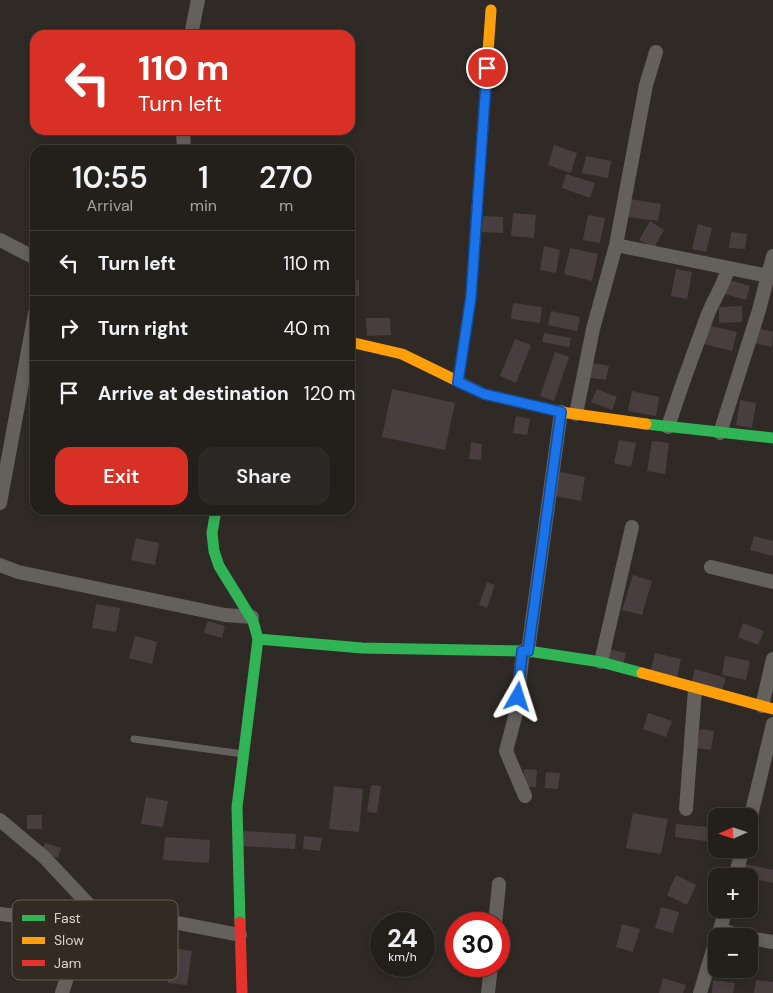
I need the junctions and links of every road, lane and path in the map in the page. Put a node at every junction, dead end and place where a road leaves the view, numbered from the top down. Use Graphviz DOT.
graph roads {
  1 [pos="198,0"];
  2 [pos="491,10"];
  3 [pos="192,30"];
  4 [pos="656,52"];
  5 [pos="0,240"];
  6 [pos="616,245"];
  7 [pos="30,255"];
  8 [pos="773,256"];
  9 [pos="728,269"];
  10 [pos="768,276"];
  11 [pos="30,340"];
  12 [pos="355,343"];
  13 [pos="458,382"];
  14 [pos="561,412"];
  15 [pos="576,414"];
  16 [pos="668,427"];
  17 [pos="720,433"];
  18 [pos="773,438"];
  19 [pos="0,503"];
  20 [pos="215,515"];
  21 [pos="632,527"];
  22 [pos="0,566"];
  23 [pos="711,567"];
  24 [pos="773,582"];
  25 [pos="252,617"];
  26 [pos="258,639"];
  27 [pos="525,651"];
  28 [pos="773,659"];
  29 [pos="601,662"];
  30 [pos="694,689"];
  31 [pos="768,707"];
  32 [pos="773,724"];
  33 [pos="134,740"];
  34 [pos="244,754"];
  35 [pos="525,796"];
  36 [pos="753,808"];
  37 [pos="686,809"];
  38 [pos="0,820"];
  39 [pos="499,884"];
  40 [pos="84,900"];
  41 [pos="496,912"];
  42 [pos="178,923"];
  43 [pos="240,935"];
  44 [pos="758,940"];
  45 [pos="773,942"];
  46 [pos="708,967"];
  47 [pos="490,977"];
  48 [pos="66,980"];
  49 [pos="62,993"];
  50 [pos="242,993"];
  51 [pos="488,993"];
  52 [pos="700,993"];
  1 -- 3 [label="street"];
  2 -- 13 [label="street"];
  4 -- 6 [label="street"];
  5 -- 7 [label="street"];
  6 -- 9 [label="street"];
  6 -- 15 [label="street"];
  8 -- 10 [label="street"];
  9 -- 10 [label="street"];
  9 -- 16 [label="street"];
  10 -- 17 [label="street"];
  11 -- 19 [label="street"];
  12 -- 13 [label="street"];
  13 -- 14 [label="street"];
  14 -- 15 [label="street"];
  14 -- 27 [label="street"];
  15 -- 16 [label="street"];
  16 -- 17 [label="street"];
  17 -- 18 [label="street"];
  20 -- 25 [label="street"];
  21 -- 29 [label="street"];
  22 -- 25 [label="street"];
  23 -- 24 [label="street"];
  25 -- 26 [label="street"];
  26 -- 27 [label="street"];
  26 -- 34 [label="street"];
  27 -- 29 [label="street"];
  27 -- 35 [label="street"];
  28 -- 31 [label="street"];
  29 -- 30 [label="street"];
  30 -- 31 [label="street"];
  30 -- 37 [label="street"];
  32 -- 36 [label="street"];
  33 -- 34 [label="lane"];
  34 -- 43 [label="street"];
  38 -- 40 [label="street"];
  39 -- 41 [label="street"];
  42 -- 43 [label="street"];
  43 -- 50 [label="street"];
  44 -- 45 [label="street"];
  46 -- 52 [label="street"];
  47 -- 51 [label="street"];
  48 -- 49 [label="street"];
}
